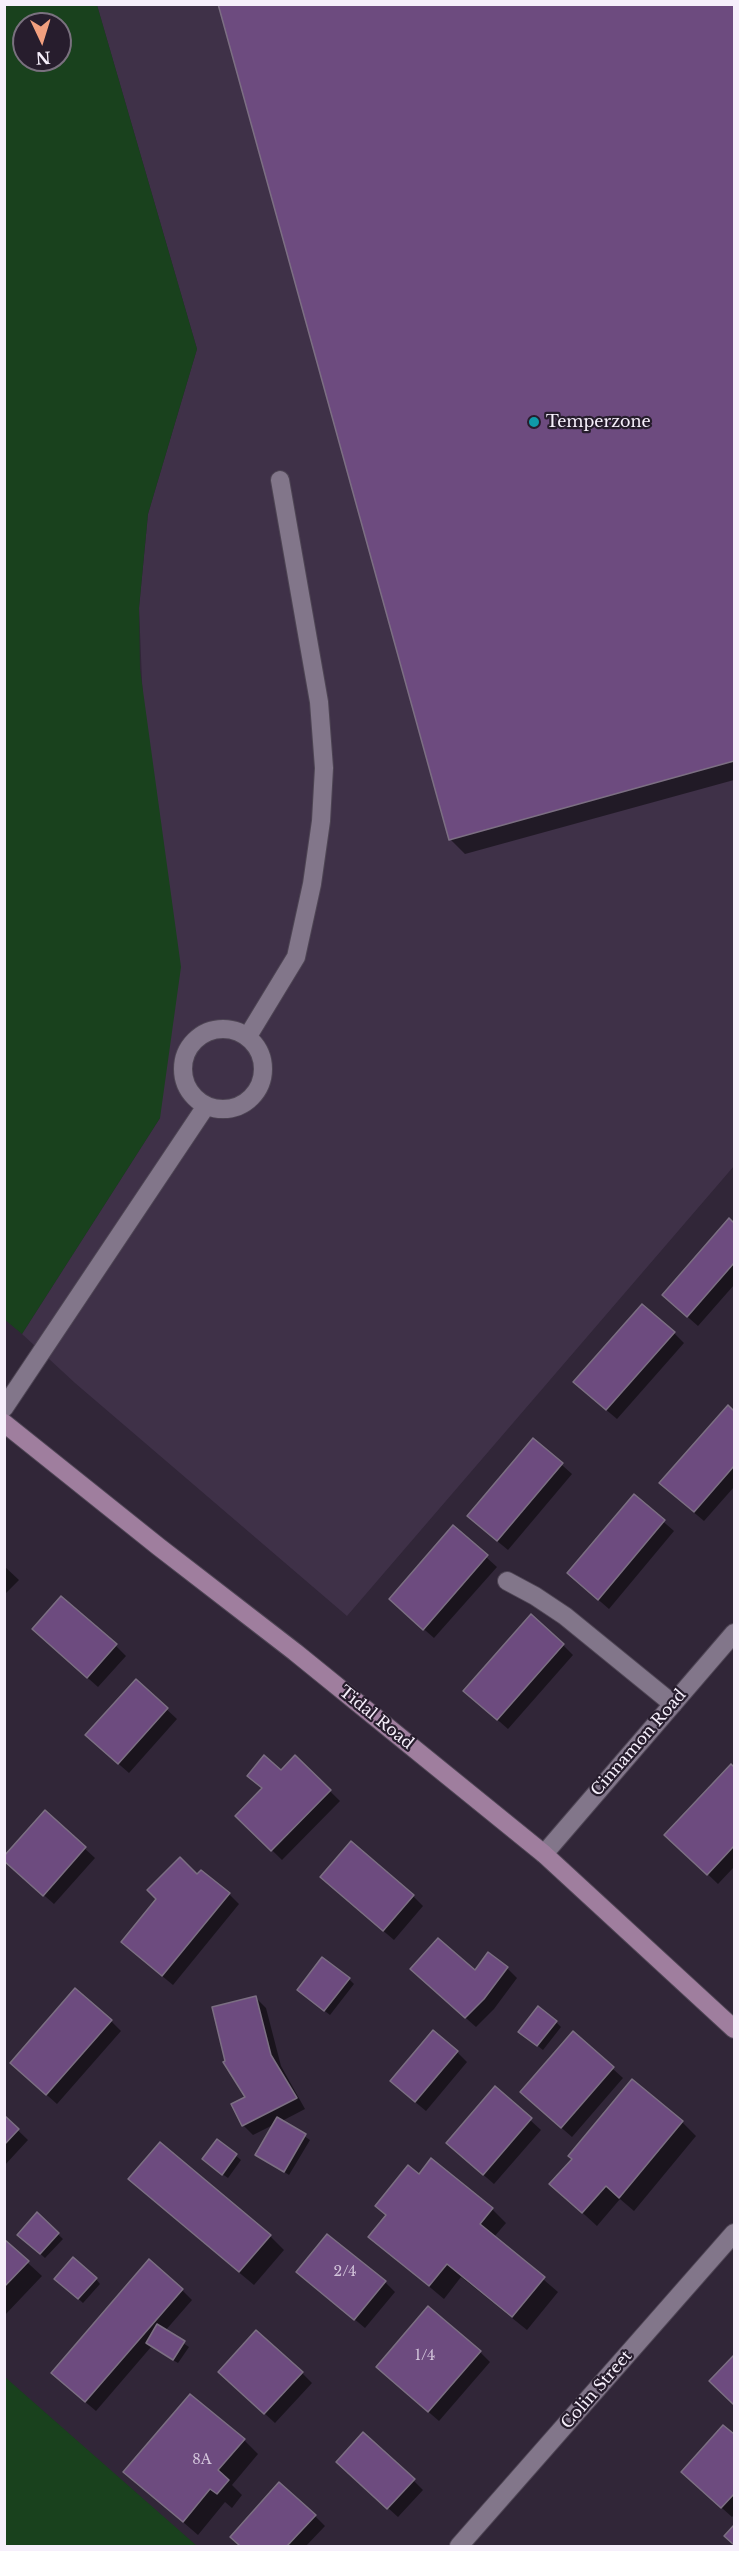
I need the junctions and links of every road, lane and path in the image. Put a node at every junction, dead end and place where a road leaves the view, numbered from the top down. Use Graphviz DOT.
graph roads {
  1 [pos="280,480"];
  2 [pos="248,1036"];
  3 [pos="206,1106"];
  4 [pos="4,1408"];
  5 [pos="4,1423"];
  6 [pos="507,1581"];
  7 [pos="735,1633"];
  8 [pos="673,1704"];
  9 [pos="544,1854"];
  10 [pos="735,2029"];
  11 [pos="735,2234"];
  12 [pos="459,2547"];
  1 -- 2 [label="street"];
  2 -- 3 [label="street"];
  2 -- 3 [label="street"];
  3 -- 4 [label="street"];
  5 -- 9 [label="main road, Tidal Road"];
  6 -- 8 [label="street"];
  7 -- 8 [label="street, Cinnamon Road"];
  8 -- 9 [label="street, Cinnamon Road"];
  9 -- 10 [label="main road, Tidal Road"];
  11 -- 12 [label="street, Colin Street"];
}
